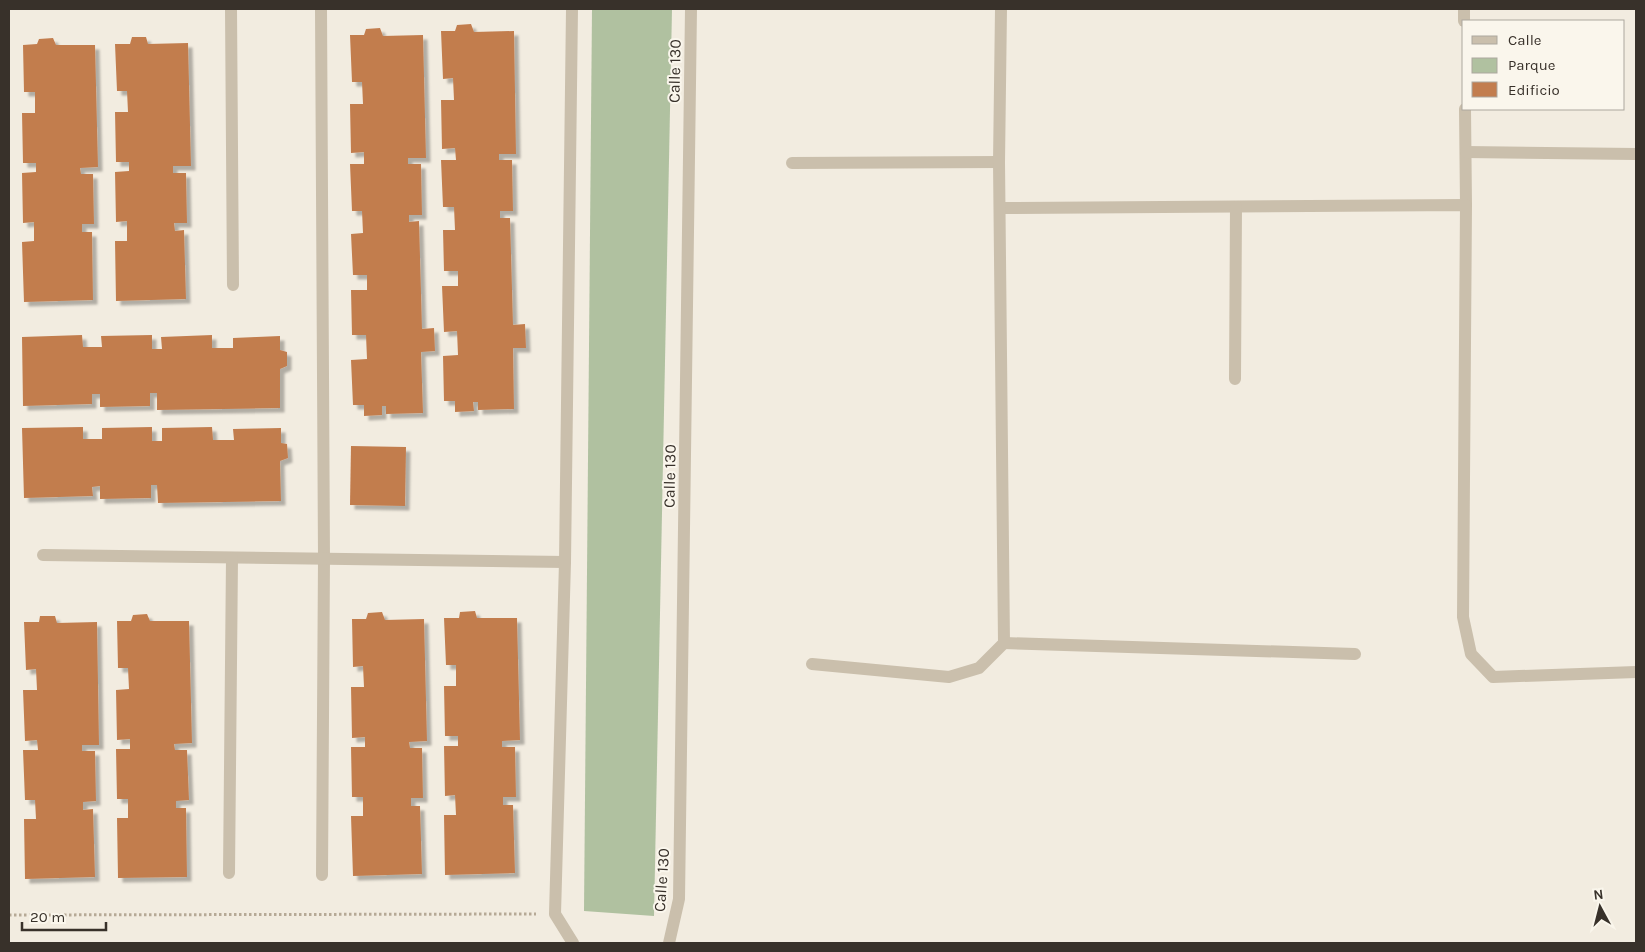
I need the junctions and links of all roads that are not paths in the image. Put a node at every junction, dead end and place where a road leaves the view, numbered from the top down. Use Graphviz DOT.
graph roads {
  1 [pos="231,9"];
  2 [pos="321,9"];
  3 [pos="572,9"];
  4 [pos="691,9"];
  5 [pos="1001,9"];
  6 [pos="1466,110"];
  7 [pos="1466,152"];
  8 [pos="1636,154"];
  9 [pos="999,162"];
  10 [pos="792,163"];
  11 [pos="1466,205"];
  12 [pos="1236,206"];
  13 [pos="1000,208"];
  14 [pos="233,285"];
  15 [pos="1236,379"];
  16 [pos="43,555"];
  17 [pos="232,558"];
  18 [pos="324,559"];
  19 [pos="566,562"];
  20 [pos="1004,643"];
  21 [pos="1356,654"];
  22 [pos="812,664"];
  23 [pos="1636,672"];
  24 [pos="229,873"];
  25 [pos="322,875"];
  26 [pos="573,943"];
  27 [pos="669,943"];
  1 -- 14 [label="street"];
  2 -- 18 [label="street"];
  3 -- 19 [label="street"];
  4 -- 27 [label="street, Calle 130"];
  5 -- 9 [label="street"];
  6 -- 7 [label="street"];
  7 -- 8 [label="street"];
  7 -- 11 [label="street"];
  9 -- 10 [label="street"];
  9 -- 13 [label="street"];
  11 -- 12 [label="street"];
  11 -- 23 [label="street"];
  12 -- 13 [label="street"];
  12 -- 15 [label="street"];
  13 -- 20 [label="street"];
  16 -- 17 [label="street"];
  17 -- 18 [label="street"];
  17 -- 24 [label="street"];
  18 -- 19 [label="street"];
  18 -- 25 [label="street"];
  19 -- 26 [label="street"];
  20 -- 21 [label="street"];
  20 -- 22 [label="street"];
}
